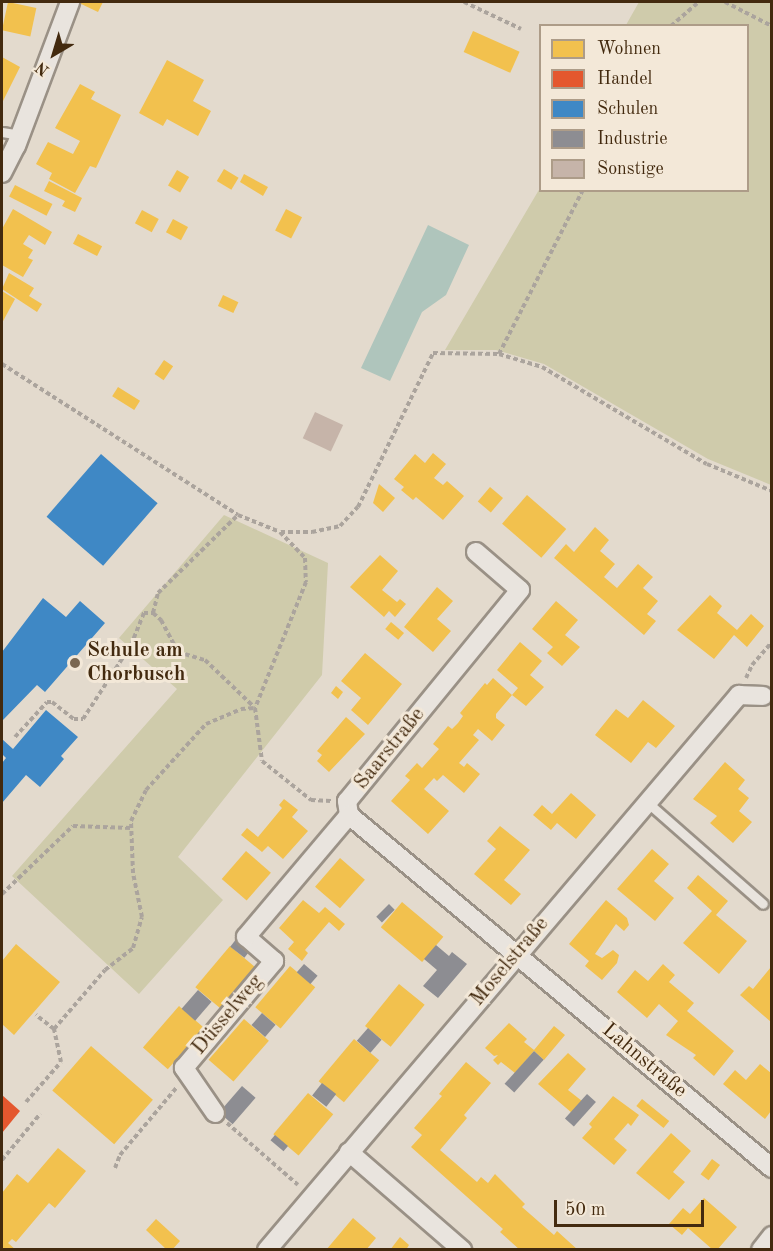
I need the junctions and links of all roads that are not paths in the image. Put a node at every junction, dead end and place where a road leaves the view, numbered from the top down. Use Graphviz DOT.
graph roads {
  1 [pos="70,2"];
  2 [pos="2,132"];
  3 [pos="21,135"];
  4 [pos="2,173"];
  5 [pos="477,552"];
  6 [pos="763,696"];
  7 [pos="647,802"];
  8 [pos="348,808"];
  9 [pos="764,904"];
  10 [pos="518,953"];
  11 [pos="215,1113"];
  12 [pos="349,1152"];
  13 [pos="771,1168"];
  14 [pos="267,1250"];
  15 [pos="462,1250"];
  1 -- 3 [label="street"];
  2 -- 3 [label="lane"];
  3 -- 4 [label="street"];
  5 -- 8 [label="street, Saarstraße"];
  6 -- 7 [label="street, Moselstraße"];
  7 -- 9 [label="lane"];
  7 -- 10 [label="street, Moselstraße"];
  8 -- 10 [label="street, Saarstraße"];
  8 -- 11 [label="street, Düsselweg"];
  10 -- 12 [label="street, Moselstraße"];
  10 -- 13 [label="street, Lahnstraße"];
  12 -- 14 [label="street, Moselstraße"];
  12 -- 15 [label="street"];
}
